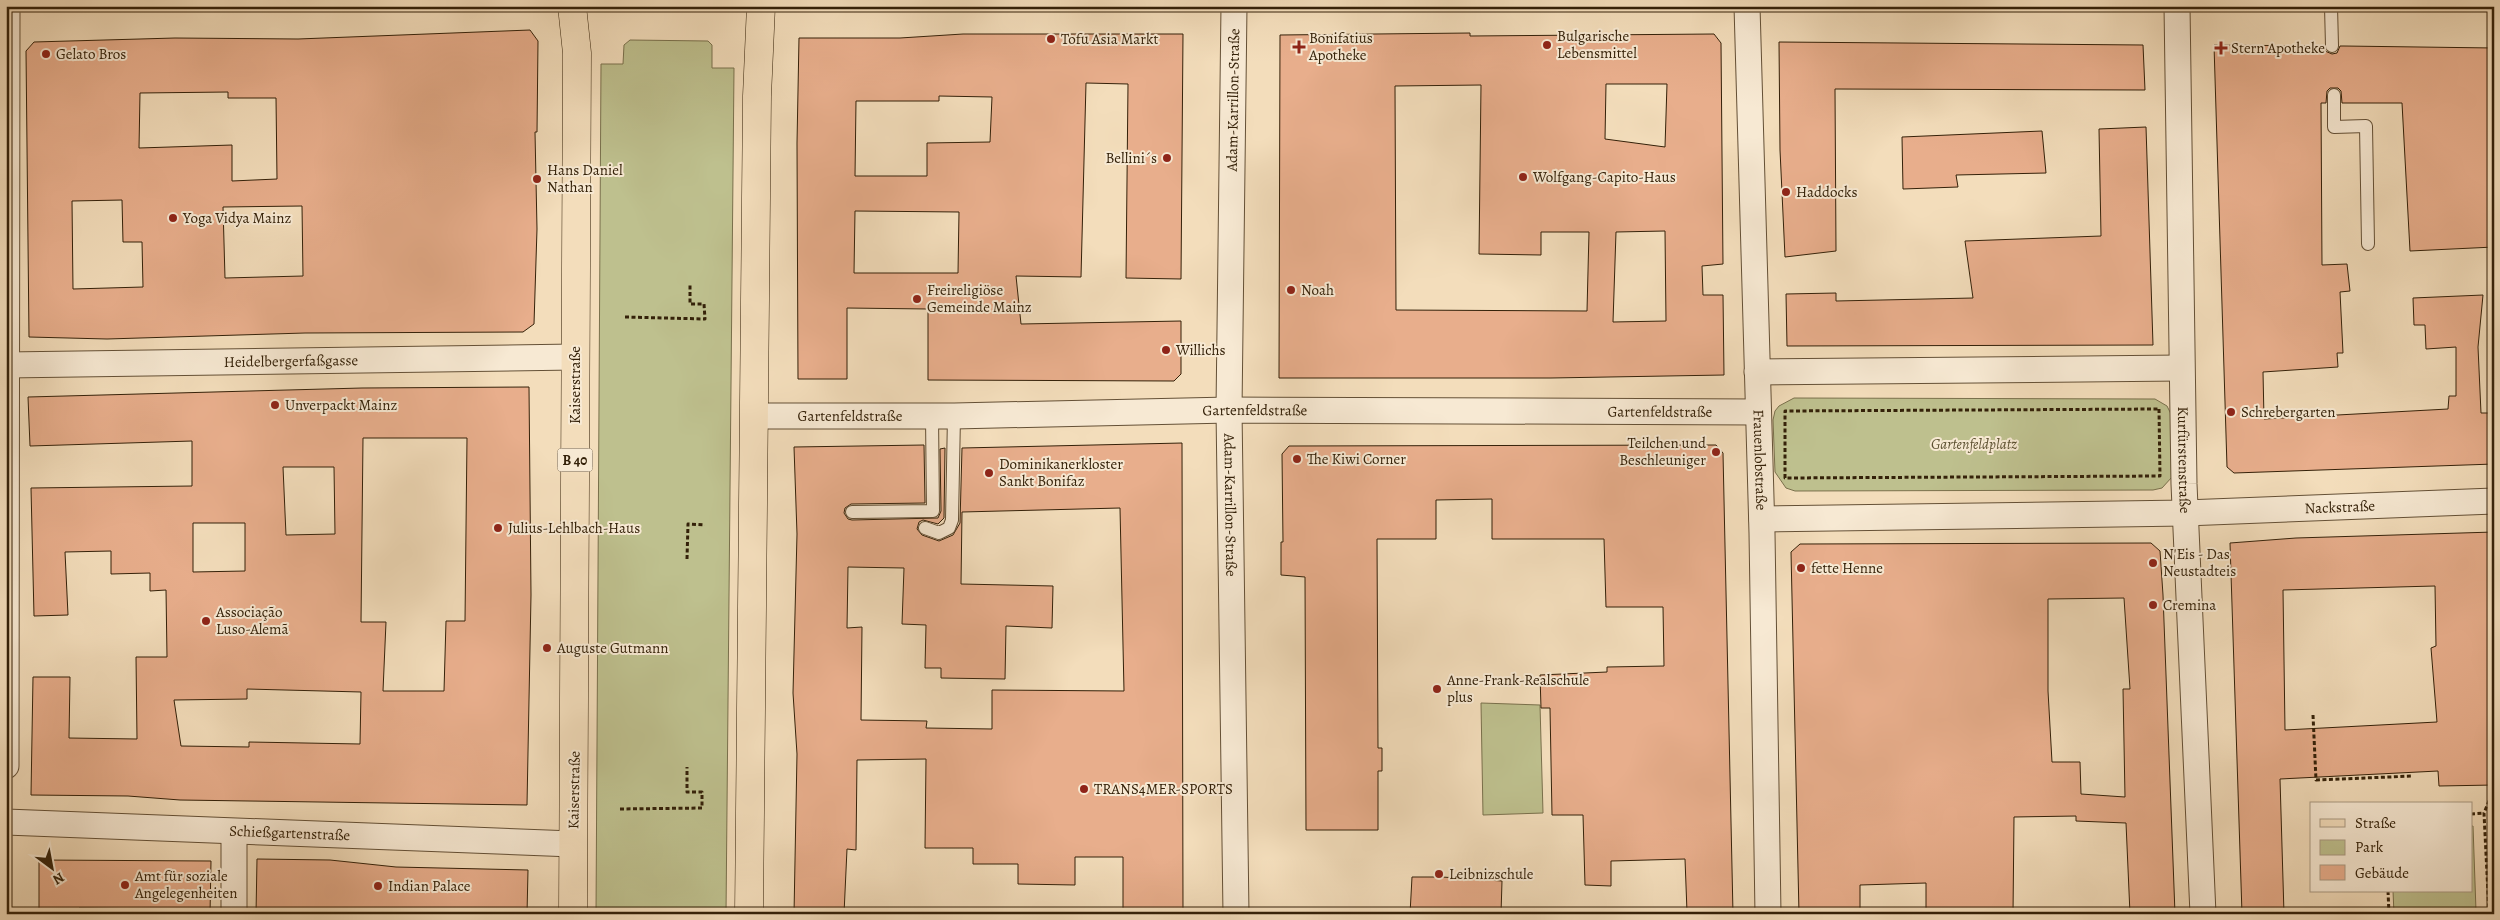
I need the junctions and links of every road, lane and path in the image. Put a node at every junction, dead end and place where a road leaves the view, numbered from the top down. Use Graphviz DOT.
graph roads {
  1 [pos="7,6"];
  2 [pos="572,6"];
  3 [pos="761,6"];
  4 [pos="1234,6"];
  5 [pos="1747,6"];
  6 [pos="2177,6"];
  7 [pos="2331,6"];
  8 [pos="2332,46"];
  9 [pos="2334,95"];
  10 [pos="2368,244"];
  11 [pos="690,284"];
  12 [pos="625,317"];
  13 [pos="575,357"];
  14 [pos="7,365"];
  15 [pos="2181,368"];
  16 [pos="1757,372"];
  17 [pos="1229,410"];
  18 [pos="1757,412"];
  19 [pos="754,416"];
  20 [pos="943,416"];
  21 [pos="1785,478"];
  22 [pos="2494,501"];
  23 [pos="852,512"];
  24 [pos="2185,513"];
  25 [pos="1762,519"];
  26 [pos="705,525"];
  27 [pos="925,528"];
  28 [pos="687,560"];
  29 [pos="2313,716"];
  30 [pos="6,766"];
  31 [pos="687,767"];
  32 [pos="2413,776"];
  33 [pos="2494,788"];
  34 [pos="620,809"];
  35 [pos="2484,813"];
  36 [pos="2472,814"];
  37 [pos="6,822"];
  38 [pos="234,832"];
  39 [pos="574,844"];
  40 [pos="2388,892"];
  41 [pos="234,914"];
  42 [pos="573,914"];
  43 [pos="749,914"];
  44 [pos="1236,914"];
  45 [pos="1768,914"];
  46 [pos="2203,914"];
  47 [pos="2389,914"];
  48 [pos="2490,914"];
  1 -- 14 [label="street"];
  2 -- 13 [label="main road, Kaiserstraße / B 40"];
  3 -- 19 [label="main road"];
  4 -- 17 [label="street, Adam-Karrillon-Straße"];
  5 -- 16 [label="street, Frauenlobstraße"];
  6 -- 15 [label="street, Kurfürstenstraße"];
  7 -- 8 [label="lane"];
  9 -- 10 [label="lane"];
  11 -- 12 [label="path"];
  13 -- 14 [label="street, Heidelbergerfaßgasse"];
  13 -- 39 [label="main road, Kaiserstraße / B 40"];
  14 -- 30 [label="street"];
  15 -- 16 [label="street"];
  15 -- 24 [label="street, Kurfürstenstraße"];
  16 -- 18 [label="street, Frauenlobstraße"];
  17 -- 18 [label="street, Gartenfeldstraße"];
  17 -- 20 [label="street, Gartenfeldstraße"];
  17 -- 44 [label="street, Adam-Karrillon-Straße"];
  18 -- 25 [label="street, Frauenlobstraße"];
  19 -- 20 [label="street, Gartenfeldstraße"];
  19 -- 43 [label="main road"];
  20 -- 23 [label="lane"];
  20 -- 27 [label="lane"];
  21 -- 21 [label="path"];
  22 -- 24 [label="street, Nackstraße"];
  24 -- 25 [label="street"];
  24 -- 46 [label="street, Kurfürstenstraße"];
  25 -- 45 [label="street, Frauenlobstraße"];
  26 -- 28 [label="path"];
  29 -- 32 [label="path"];
  31 -- 34 [label="path"];
  33 -- 35 [label="path"];
  35 -- 36 [label="path"];
  35 -- 48 [label="path"];
  37 -- 38 [label="street, Schießgartenstraße"];
  38 -- 39 [label="street, Schießgartenstraße"];
  38 -- 41 [label="street"];
  39 -- 42 [label="main road, Kaiserstraße / B 40"];
  40 -- 47 [label="path"];
}
